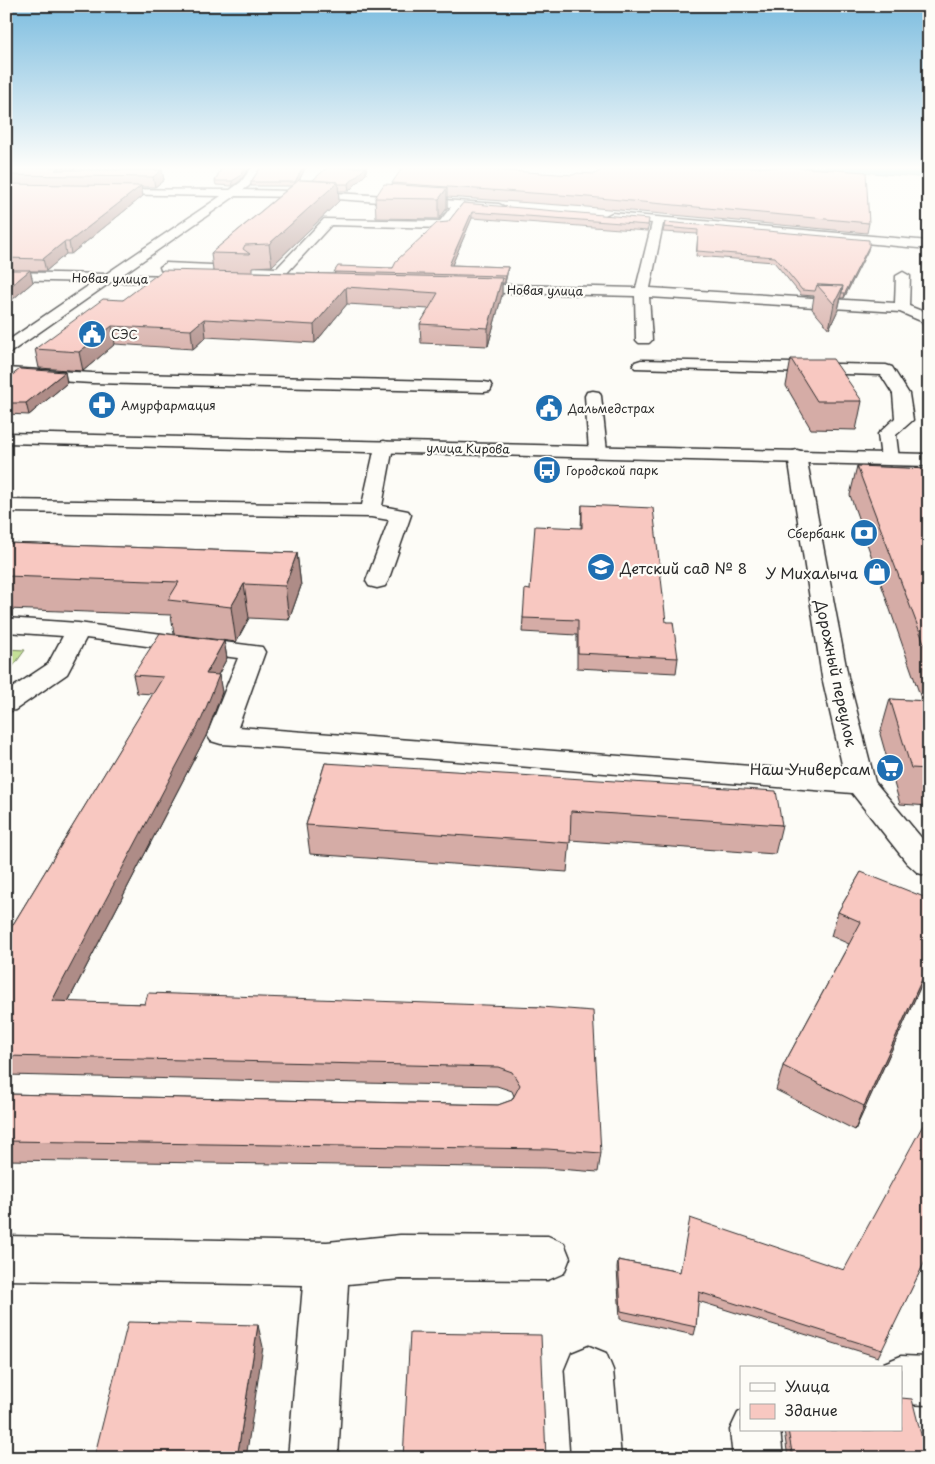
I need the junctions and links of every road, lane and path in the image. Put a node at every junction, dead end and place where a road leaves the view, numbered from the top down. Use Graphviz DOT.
graph roads {
  1 [pos="172,235"];
  2 [pos="315,235"];
  3 [pos="655,235"];
  4 [pos="824,235"];
  5 [pos="929,245"];
  6 [pos="130,265"];
  7 [pos="6,276"];
  8 [pos="903,276"];
  9 [pos="111,278"];
  10 [pos="290,283"];
  11 [pos="449,288"];
  12 [pos="642,292"];
  13 [pos="902,308"];
  14 [pos="929,322"];
  15 [pos="644,340"];
  16 [pos="6,349"];
  17 [pos="641,364"];
  18 [pos="6,373"];
  19 [pos="484,387"];
  20 [pos="593,396"];
  21 [pos="6,438"];
  22 [pos="384,447"];
  23 [pos="598,451"];
  24 [pos="797,456"];
  25 [pos="890,459"];
  26 [pos="929,460"];
  27 [pos="6,506"];
  28 [pos="371,511"];
  29 [pos="377,581"];
  30 [pos="6,625"];
  31 [pos="78,630"];
  32 [pos="6,704"];
  33 [pos="861,784"];
  34 [pos="925,859"];
  35 [pos="6,1258"];
  36 [pos="548,1258"];
  37 [pos="327,1264"];
  38 [pos="589,1370"];
  39 [pos="902,1380"];
  40 [pos="929,1381"];
  41 [pos="755,1432"];
  42 [pos="312,1458"];
  43 [pos="596,1458"];
  44 [pos="758,1458"];
  1 -- 6 [label="street"];
  2 -- 6 [label="street"];
  3 -- 12 [label="street"];
  4 -- 5 [label="street"];
  6 -- 9 [label="street"];
  7 -- 9 [label="street, Новая улица"];
  8 -- 13 [label="street"];
  9 -- 10 [label="street, Новая улица"];
  9 -- 16 [label="street"];
  11 -- 12 [label="street, Новая улица"];
  12 -- 13 [label="street, Новая улица"];
  12 -- 15 [label="street"];
  13 -- 14 [label="street, Новая улица"];
  17 -- 25 [label="street"];
  18 -- 19 [label="street"];
  20 -- 23 [label="street"];
  21 -- 22 [label="street, улица Кирова"];
  22 -- 23 [label="street, улица Кирова"];
  22 -- 28 [label="street"];
  23 -- 24 [label="street, улица Кирова"];
  24 -- 25 [label="street, улица Кирова"];
  24 -- 33 [label="street, Дорожный переулок"];
  25 -- 26 [label="street, улица Кирова"];
  27 -- 28 [label="street"];
  28 -- 29 [label="street"];
  30 -- 31 [label="street"];
  31 -- 32 [label="street"];
  31 -- 33 [label="street"];
  33 -- 34 [label="street, Дорожный переулок"];
  35 -- 37 [label="street"];
  36 -- 37 [label="street"];
  37 -- 42 [label="street"];
  38 -- 43 [label="street"];
  39 -- 40 [label="street"];
  41 -- 44 [label="street"];
}
